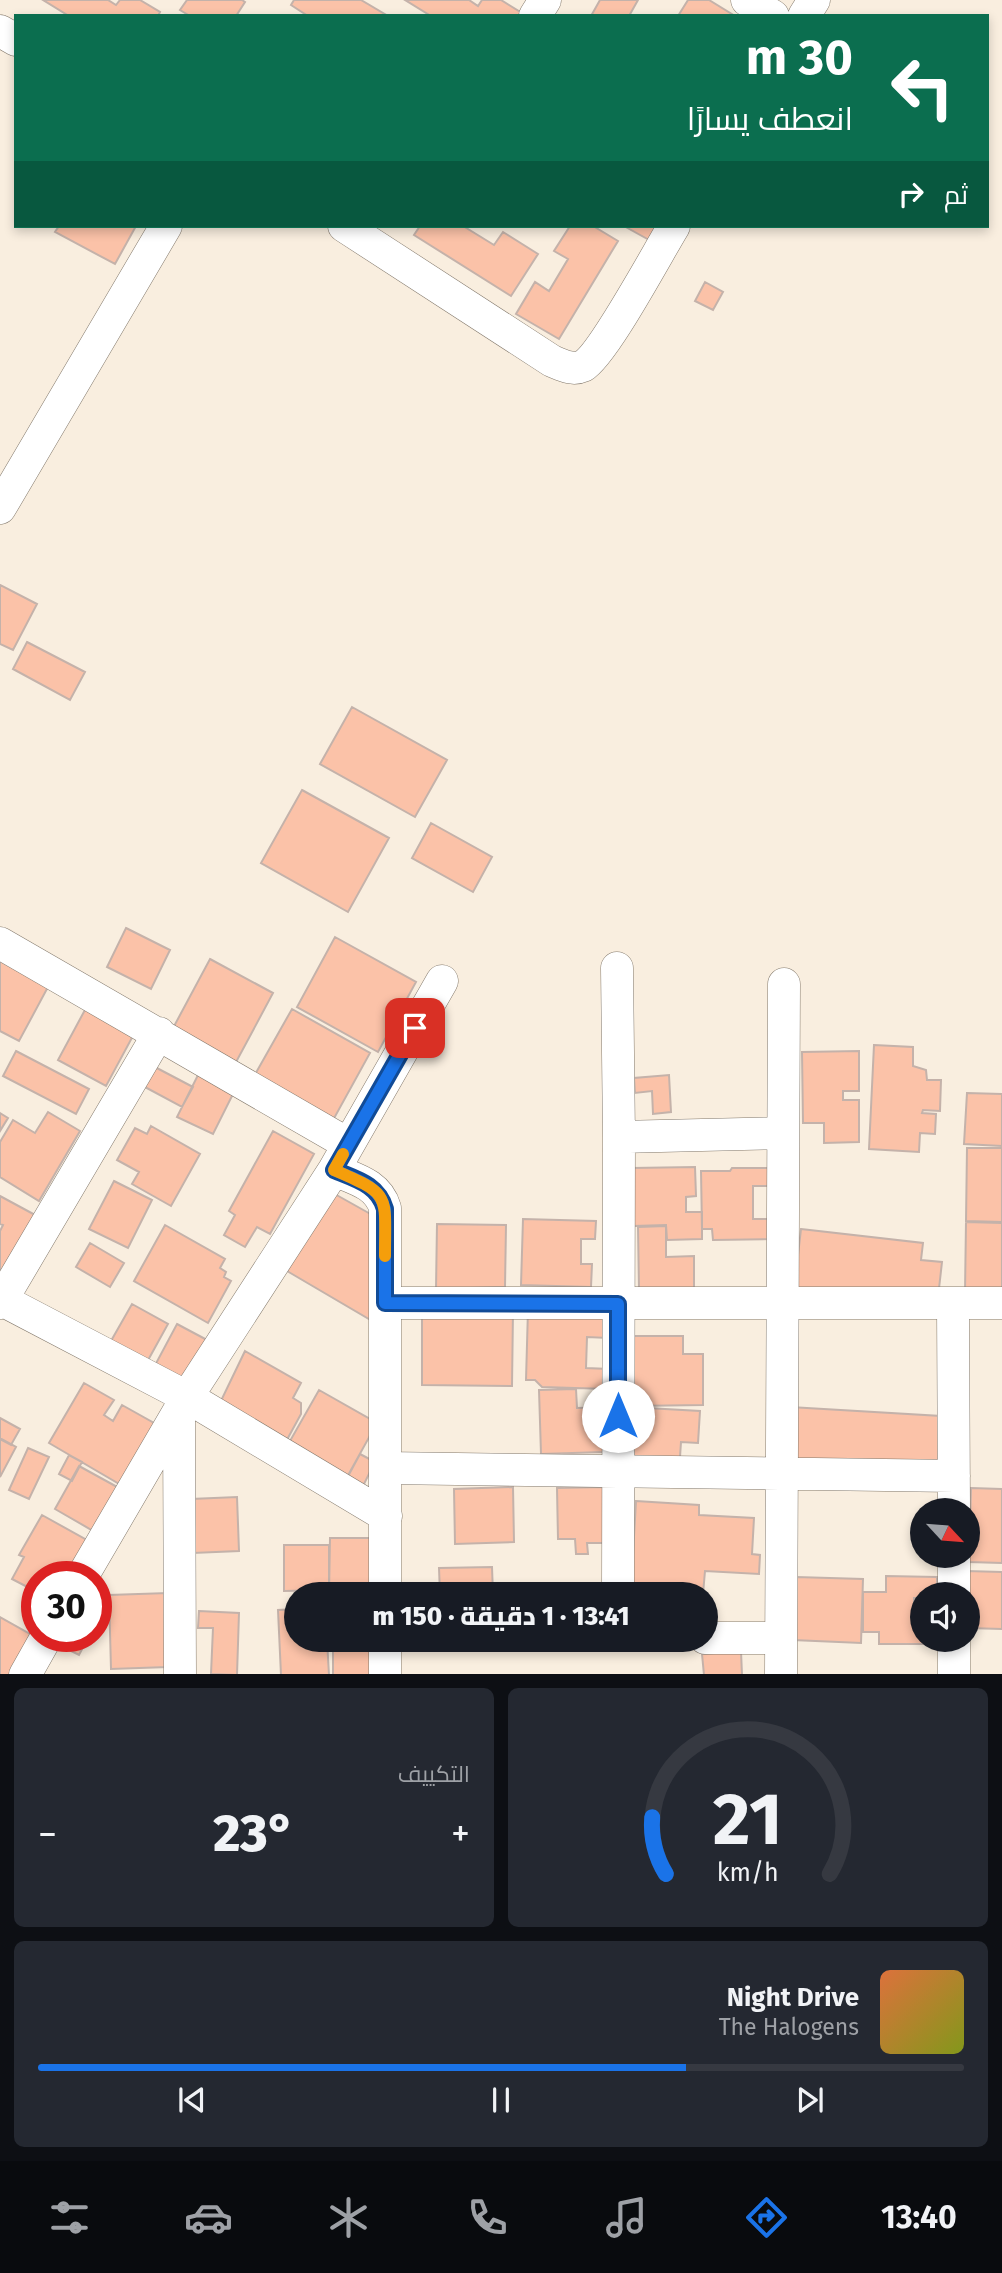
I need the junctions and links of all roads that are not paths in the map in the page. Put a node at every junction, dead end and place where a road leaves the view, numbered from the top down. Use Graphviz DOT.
graph roads {
  1 [pos="747,0"];
  2 [pos="770,14"];
  3 [pos="165,228"];
  4 [pos="352,228"];
  5 [pos="673,228"];
  6 [pos="389,237"];
  7 [pos="0,508"];
  8 [pos="0,943"];
  9 [pos="617,968"];
  10 [pos="442,981"];
  11 [pos="784,984"];
  12 [pos="159,1033"];
  13 [pos="783,1133"];
  14 [pos="619,1137"];
  15 [pos="341,1157"];
  16 [pos="1,1301"];
  17 [pos="385,1303"];
  18 [pos="1002,1303"];
  19 [pos="618,1304"];
  20 [pos="783,1304"];
  21 [pos="953,1304"];
  22 [pos="183,1404"];
  23 [pos="386,1468"];
  24 [pos="618,1471"];
  25 [pos="782,1474"];
  26 [pos="954,1476"];
  27 [pos="954,1498"];
  28 [pos="386,1517"];
  29 [pos="91,1561"];
  30 [pos="385,1582"];
  31 [pos="618,1582"];
  32 [pos="718,1638"];
  33 [pos="781,1638"];
  34 [pos="38,1652"];
  35 [pos="385,1652"];
  36 [pos="954,1652"];
  37 [pos="26,1674"];
  38 [pos="180,1674"];
  39 [pos="385,1674"];
  40 [pos="780,1674"];
  41 [pos="954,1674"];
  1 -- 2 [label="street"];
  3 -- 7 [label="street"];
  4 -- 6 [label="street"];
  5 -- 6 [label="street"];
  8 -- 12 [label="street"];
  9 -- 14 [label="street"];
  10 -- 15 [label="street"];
  11 -- 13 [label="street"];
  12 -- 15 [label="street"];
  12 -- 16 [label="street"];
  13 -- 14 [label="street"];
  13 -- 20 [label="street"];
  14 -- 19 [label="street"];
  15 -- 17 [label="street"];
  15 -- 22 [label="street"];
  16 -- 22 [label="street"];
  17 -- 19 [label="street"];
  17 -- 23 [label="street"];
  18 -- 21 [label="street"];
  19 -- 20 [label="street"];
  19 -- 24 [label="street"];
  20 -- 21 [label="street"];
  20 -- 25 [label="street"];
  21 -- 26 [label="street"];
  22 -- 28 [label="street"];
  22 -- 29 [label="street"];
  22 -- 38 [label="street"];
  23 -- 24 [label="street"];
  23 -- 28 [label="street"];
  24 -- 25 [label="street"];
  24 -- 31 [label="street"];
  25 -- 26 [label="street"];
  25 -- 33 [label="street"];
  26 -- 27 [label="street"];
  28 -- 30 [label="street"];
  32 -- 33 [label="street"];
  33 -- 40 [label="street"];
  34 -- 37 [label="street"];
  35 -- 39 [label="street"];
  36 -- 41 [label="street"];
}
